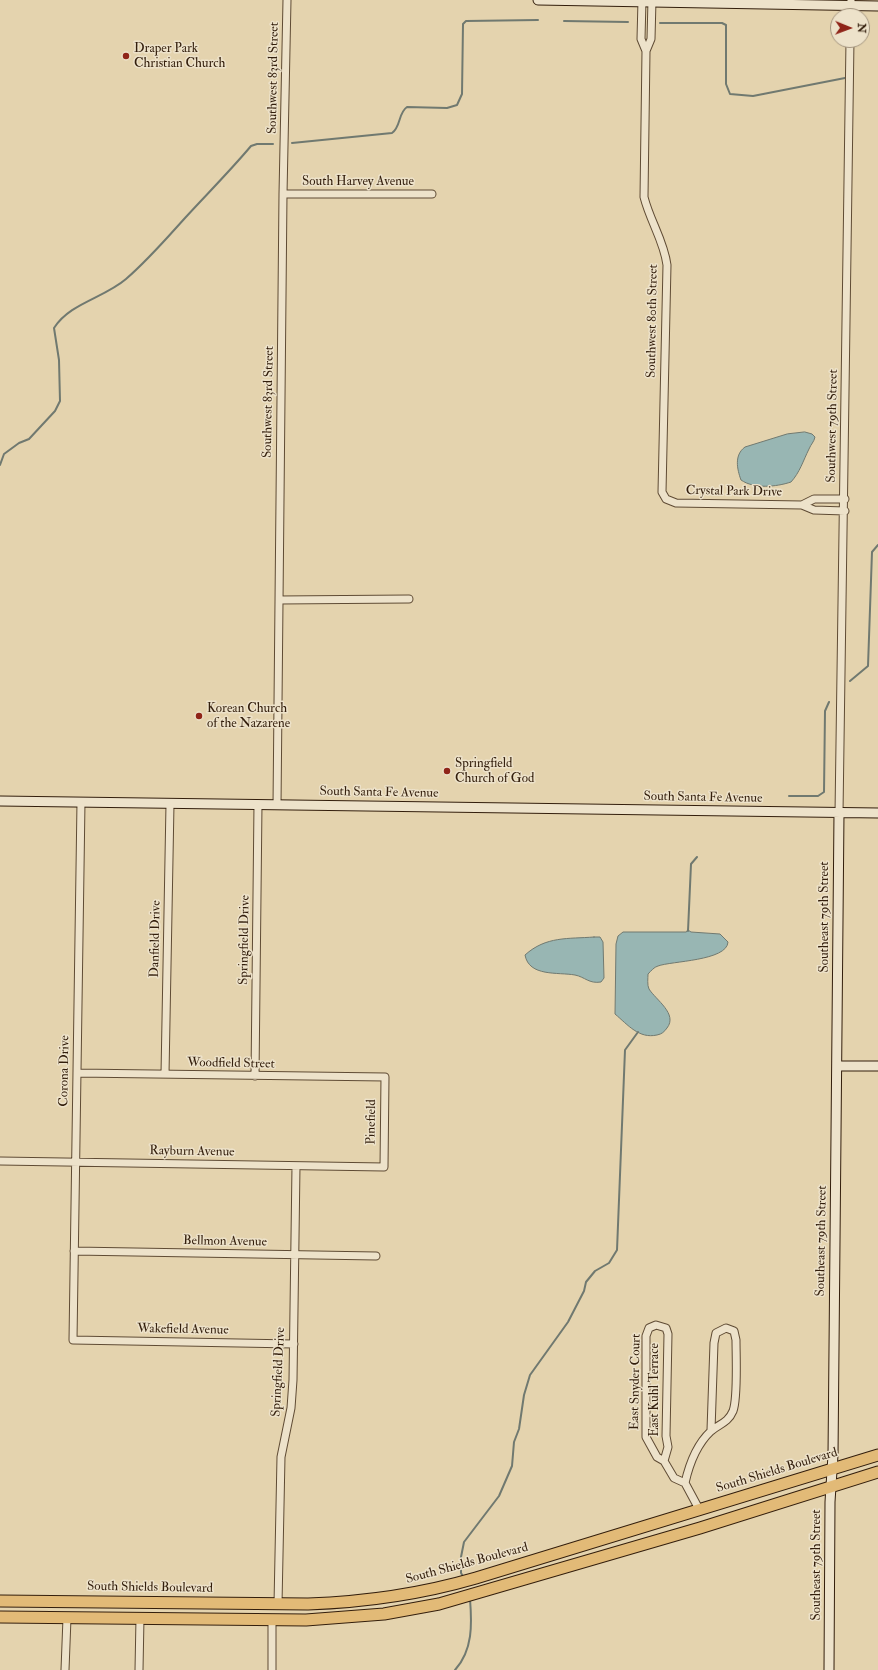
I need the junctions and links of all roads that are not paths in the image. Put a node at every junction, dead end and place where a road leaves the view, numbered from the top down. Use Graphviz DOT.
graph roads {
  1 [pos="287,0"];
  2 [pos="538,0"];
  3 [pos="642,1"];
  4 [pos="652,1"];
  5 [pos="851,3"];
  6 [pos="878,6"];
  7 [pos="850,48"];
  8 [pos="646,51"];
  9 [pos="282,194"];
  10 [pos="432,194"];
  11 [pos="666,499"];
  12 [pos="844,499"];
  13 [pos="802,505"];
  14 [pos="845,511"];
  15 [pos="409,599"];
  16 [pos="279,600"];
  17 [pos="0,801"];
  18 [pos="81,802"];
  19 [pos="170,804"];
  20 [pos="258,804"];
  21 [pos="277,805"];
  22 [pos="839,813"];
  23 [pos="878,813"];
  24 [pos="837,1066"];
  25 [pos="878,1066"];
  26 [pos="77,1074"];
  27 [pos="166,1074"];
  28 [pos="255,1076"];
  29 [pos="385,1078"];
  30 [pos="0,1161"];
  31 [pos="75,1162"];
  32 [pos="296,1166"];
  33 [pos="384,1167"];
  34 [pos="74,1251"];
  35 [pos="295,1255"];
  36 [pos="376,1256"];
  37 [pos="656,1325"];
  38 [pos="73,1340"];
  39 [pos="294,1344"];
  40 [pos="711,1430"];
  41 [pos="878,1455"];
  42 [pos="664,1462"];
  43 [pos="832,1469"];
  44 [pos="878,1472"];
  45 [pos="685,1483"];
  46 [pos="831,1486"];
  47 [pos="699,1509"];
  48 [pos="541,1558"];
  49 [pos="546,1573"];
  50 [pos="0,1601"];
  51 [pos="36,1601"];
  52 [pos="278,1604"];
  53 [pos="0,1617"];
  54 [pos="36,1617"];
  55 [pos="67,1618"];
  56 [pos="140,1618"];
  57 [pos="272,1619"];
  58 [pos="65,1670"];
  59 [pos="139,1670"];
  60 [pos="272,1670"];
  61 [pos="829,1670"];
  1 -- 9 [label="street, Southwest 83rd Street"];
  2 -- 3 [label="main road"];
  3 -- 4 [label="main road"];
  3 -- 8 [label="street, Southwest 80th Street"];
  4 -- 5 [label="main road"];
  4 -- 8 [label="street, Southwest 80th Street"];
  5 -- 6 [label="main road"];
  7 -- 12 [label="street, Southwest 79th Street"];
  8 -- 11 [label="street, Southwest 80th Street"];
  9 -- 10 [label="street, South Harvey Avenue"];
  9 -- 16 [label="street, Southwest 83rd Street"];
  11 -- 13 [label="street, Crystal Park Drive"];
  12 -- 13 [label="street, Crystal Park Drive"];
  12 -- 14 [label="street, Southwest 79th Street"];
  13 -- 14 [label="street, Crystal Park Drive"];
  14 -- 22 [label="street, Southwest 79th Street"];
  15 -- 16 [label="street"];
  16 -- 21 [label="street, Southwest 83rd Street"];
  17 -- 18 [label="main road, South Santa Fe Avenue"];
  18 -- 19 [label="main road, South Santa Fe Avenue"];
  18 -- 26 [label="street, Corona Drive"];
  19 -- 20 [label="main road, South Santa Fe Avenue"];
  19 -- 27 [label="street, Danfield Drive"];
  20 -- 21 [label="main road, South Santa Fe Avenue"];
  20 -- 28 [label="street, Springfield Drive"];
  21 -- 22 [label="main road, South Santa Fe Avenue"];
  22 -- 23 [label="main road, South Santa Fe Avenue"];
  22 -- 24 [label="main road, Southeast 79th Street"];
  24 -- 25 [label="main road"];
  24 -- 43 [label="main road, Southeast 79th Street"];
  26 -- 27 [label="street, Woodfield Street"];
  26 -- 31 [label="street, Corona Drive"];
  27 -- 28 [label="street, Woodfield Street"];
  28 -- 29 [label="street, Woodfield Street"];
  29 -- 33 [label="street, Pinefield"];
  30 -- 31 [label="street, Rayburn Avenue"];
  31 -- 32 [label="street, Rayburn Avenue"];
  31 -- 34 [label="street, Corona Drive"];
  32 -- 33 [label="street, Rayburn Avenue"];
  32 -- 35 [label="street, Springfield Drive"];
  34 -- 35 [label="street, Bellmon Avenue"];
  34 -- 38 [label="street, Corona Drive"];
  35 -- 36 [label="street, Bellmon Avenue"];
  35 -- 39 [label="street, Springfield Drive"];
  37 -- 42 [label="street, East Kuhl Terrace"];
  37 -- 42 [label="street, East Snyder Court"];
  38 -- 39 [label="street, Wakefield Avenue"];
  39 -- 52 [label="street, Springfield Drive"];
  40 -- 40 [label="street"];
  40 -- 45 [label="street"];
  41 -- 43 [label="main road, South Shields Boulevard"];
  42 -- 45 [label="street, East Snyder Court"];
  43 -- 46 [label="main road, Southeast 79th Street"];
  43 -- 47 [label="main road, South Shields Boulevard"];
  44 -- 46 [label="main road"];
  45 -- 47 [label="street"];
  46 -- 49 [label="main road"];
  46 -- 61 [label="main road, Southeast 79th Street"];
  47 -- 48 [label="main road, South Shields Boulevard"];
  48 -- 49 [label="main road"];
  48 -- 52 [label="main road, South Shields Boulevard"];
  49 -- 57 [label="main road"];
  50 -- 51 [label="main road, South Shields Boulevard"];
  51 -- 52 [label="main road, South Shields Boulevard"];
  51 -- 54 [label="main road"];
  52 -- 57 [label="main road"];
  53 -- 54 [label="main road"];
  54 -- 55 [label="main road"];
  55 -- 56 [label="main road"];
  55 -- 58 [label="street"];
  56 -- 57 [label="main road"];
  56 -- 59 [label="street"];
  57 -- 60 [label="street"];
}
